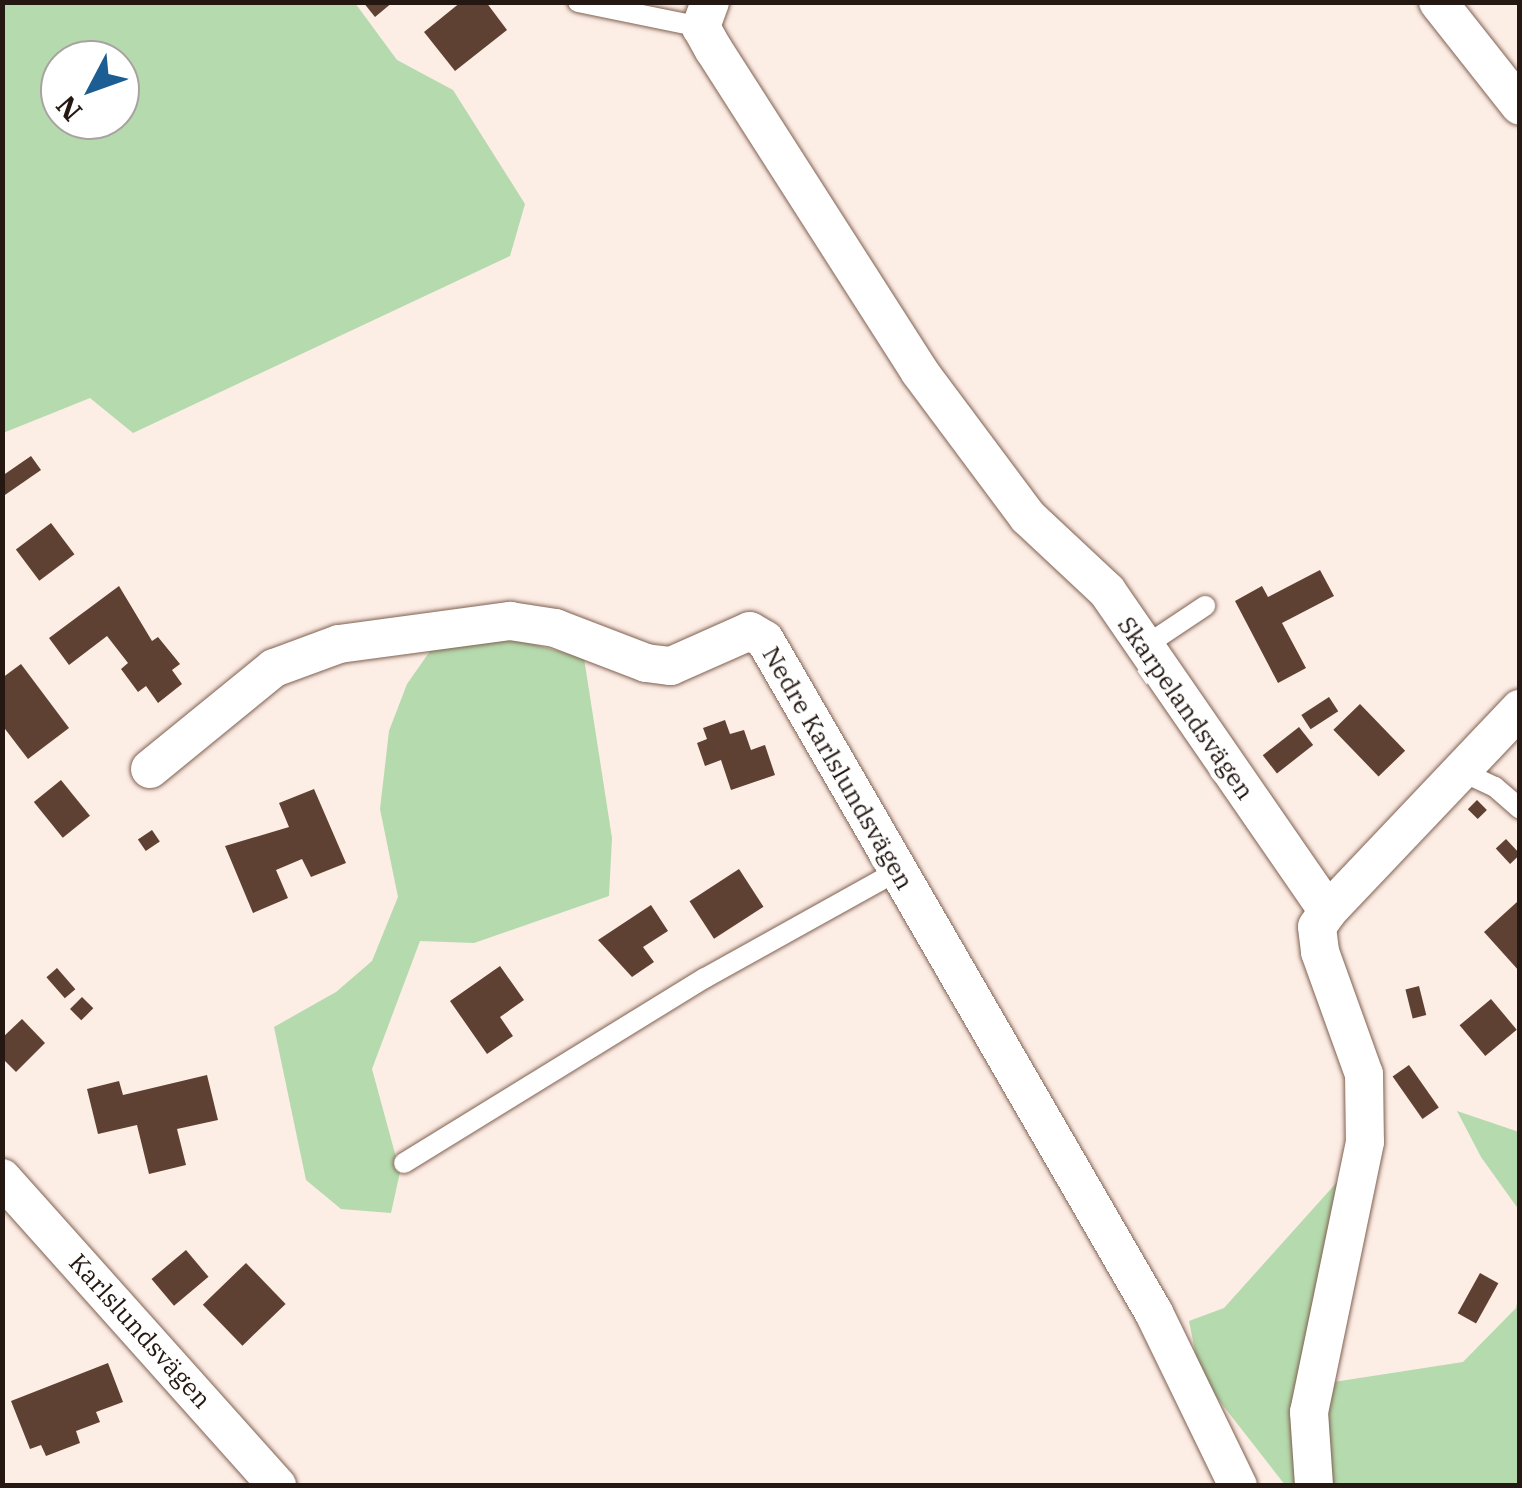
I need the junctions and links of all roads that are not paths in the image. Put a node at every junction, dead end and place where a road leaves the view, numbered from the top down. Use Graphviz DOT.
graph roads {
  1 [pos="578,2"];
  2 [pos="1438,2"];
  3 [pos="706,15"];
  4 [pos="1520,106"];
  5 [pos="1205,606"];
  6 [pos="1142,648"];
  7 [pos="1520,709"];
  8 [pos="150,769"];
  9 [pos="1465,774"];
  10 [pos="1520,809"];
  11 [pos="899,870"];
  12 [pos="1328,911"];
  13 [pos="404,1163"];
  14 [pos="2,1178"];
  15 [pos="277,1486"];
  16 [pos="1238,1486"];
  17 [pos="1314,1486"];
  1 -- 3 [label="lane, Skarpelandsvägen"];
  2 -- 4 [label="street"];
  3 -- 6 [label="street, Skarpelandsvägen"];
  5 -- 6 [label="lane"];
  6 -- 12 [label="street, Skarpelandsvägen"];
  7 -- 9 [label="street"];
  8 -- 11 [label="street, Nedre Karlslundsvägen"];
  9 -- 10 [label="lane"];
  9 -- 12 [label="street"];
  11 -- 13 [label="lane"];
  11 -- 16 [label="street, Nedre Karlslundsvägen"];
  12 -- 17 [label="street"];
  14 -- 15 [label="street, Karlslundsvägen"];
}
